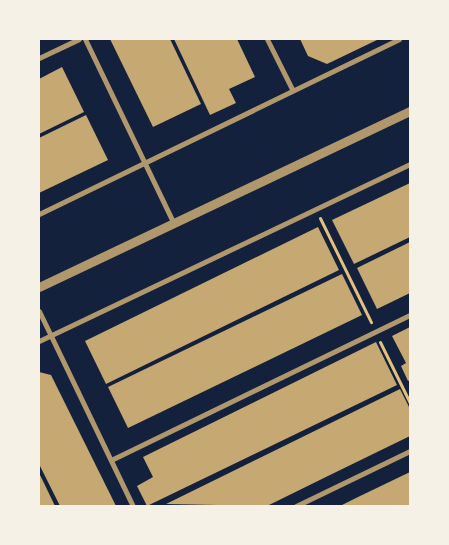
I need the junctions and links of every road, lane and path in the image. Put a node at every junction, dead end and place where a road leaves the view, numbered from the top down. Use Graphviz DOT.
graph roads {
  1 [pos="79,39"];
  2 [pos="85,39"];
  3 [pos="267,39"];
  4 [pos="399,39"];
  5 [pos="39,58"];
  6 [pos="292,89"];
  7 [pos="410,111"];
  8 [pos="144,162"];
  9 [pos="410,164"];
  10 [pos="316,208"];
  11 [pos="39,214"];
  12 [pos="173,222"];
  13 [pos="39,286"];
  14 [pos="39,311"];
  15 [pos="410,315"];
  16 [pos="376,332"];
  17 [pos="50,335"];
  18 [pos="39,341"];
  19 [pos="410,403"];
  20 [pos="410,451"];
  21 [pos="111,460"];
  22 [pos="134,506"];
  23 [pos="296,506"];
  1 -- 5 [label="street"];
  2 -- 8 [label="street"];
  3 -- 6 [label="street"];
  4 -- 6 [label="street"];
  6 -- 8 [label="street"];
  7 -- 12 [label="street"];
  8 -- 11 [label="street"];
  8 -- 12 [label="street"];
  9 -- 10 [label="street"];
  10 -- 16 [label="path"];
  10 -- 17 [label="street"];
  12 -- 13 [label="street"];
  14 -- 17 [label="street"];
  15 -- 16 [label="street"];
  16 -- 19 [label="path"];
  16 -- 21 [label="street"];
  17 -- 18 [label="street"];
  17 -- 21 [label="street"];
  20 -- 23 [label="street"];
  21 -- 22 [label="street"];
}
